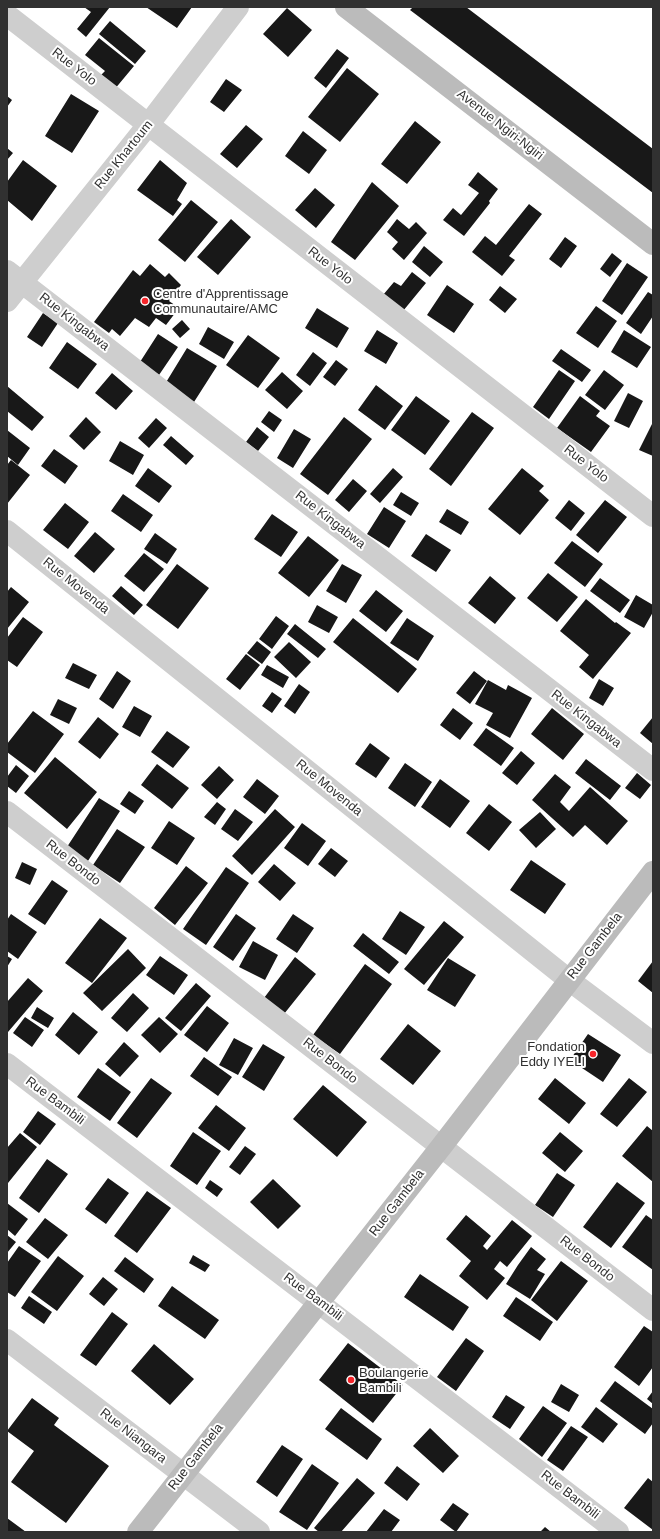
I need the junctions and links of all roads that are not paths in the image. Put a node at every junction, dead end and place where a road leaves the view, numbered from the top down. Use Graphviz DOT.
graph roads {
  1 [pos="238,7"];
  2 [pos="346,7"];
  3 [pos="7,16"];
  4 [pos="148,125"];
  5 [pos="653,244"];
  6 [pos="14,276"];
  7 [pos="7,301"];
  8 [pos="653,516"];
  9 [pos="7,531"];
  10 [pos="653,770"];
  11 [pos="7,812"];
  12 [pos="653,872"];
  13 [pos="569,980"];
  14 [pos="653,1043"];
  15 [pos="7,1064"];
  16 [pos="441,1147"];
  17 [pos="319,1302"];
  18 [pos="653,1310"];
  19 [pos="7,1340"];
  20 [pos="182,1475"];
  21 [pos="138,1532"];
  22 [pos="259,1532"];
  23 [pos="618,1532"];
  1 -- 4 [label="street, Rue Khartoum"];
  2 -- 5 [label="street, Avenue Ngiri-Ngiri"];
  3 -- 4 [label="street, Rue Yolo"];
  4 -- 6 [label="street, Rue Khartoum"];
  4 -- 8 [label="street, Rue Yolo"];
  6 -- 7 [label="street, Rue Khartoum"];
  6 -- 10 [label="street, Rue Kingabwa"];
  9 -- 13 [label="street, Rue Movenda"];
  11 -- 16 [label="street, Rue Bondo"];
  12 -- 13 [label="street, Rue Gambela"];
  13 -- 14 [label="street, Rue Movenda"];
  13 -- 16 [label="street, Rue Gambela"];
  15 -- 17 [label="street, Rue Bambili"];
  16 -- 17 [label="street, Rue Gambela"];
  16 -- 18 [label="street, Rue Bondo"];
  17 -- 20 [label="street, Rue Gambela"];
  17 -- 23 [label="street, Rue Bambili"];
  19 -- 20 [label="street, Rue Niangara"];
  20 -- 21 [label="street, Rue Gambela"];
  20 -- 22 [label="street, Rue Niangara"];
}
